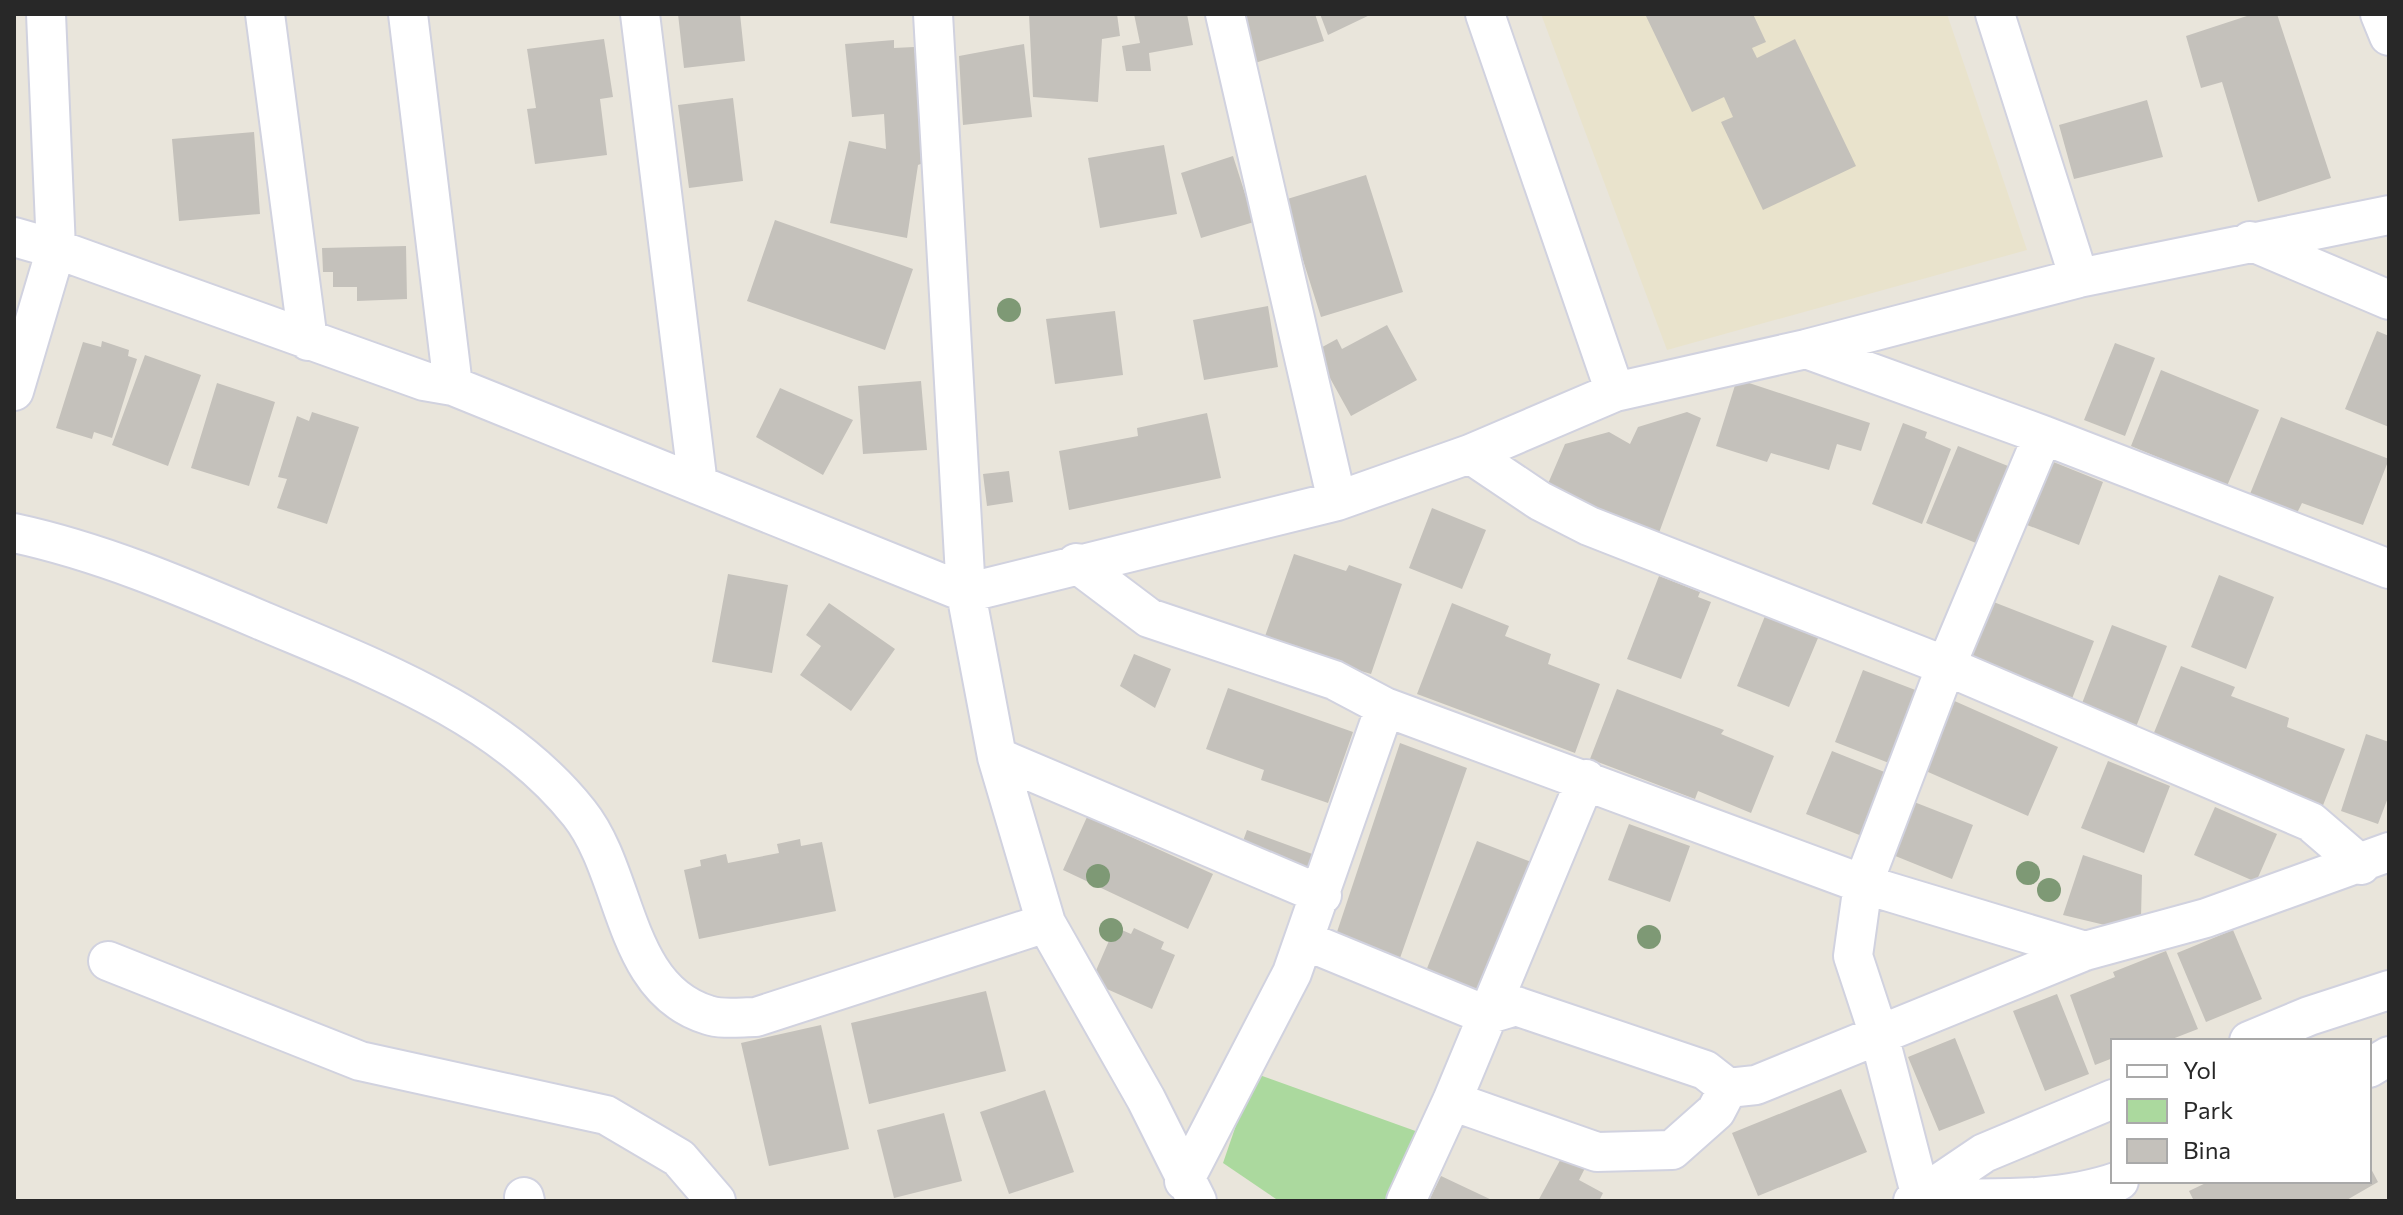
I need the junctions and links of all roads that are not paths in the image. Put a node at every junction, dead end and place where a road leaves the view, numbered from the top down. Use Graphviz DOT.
graph roads {
  1 [pos="46,14"];
  2 [pos="265,14"];
  3 [pos="408,14"];
  4 [pos="640,14"];
  5 [pos="933,14"];
  6 [pos="1225,14"];
  7 [pos="1485,14"];
  8 [pos="1995,14"];
  9 [pos="2380,14"];
  10 [pos="2389,36"];
  11 [pos="2389,215"];
  12 [pos="14,237"];
  13 [pos="2250,241"];
  14 [pos="56,249"];
  15 [pos="2079,278"];
  16 [pos="2389,300"];
  17 [pos="308,341"];
  18 [pos="1806,349"];
  19 [pos="453,386"];
  20 [pos="14,391"];
  21 [pos="1615,392"];
  22 [pos="2043,435"];
  23 [pos="1470,454"];
  24 [pos="698,485"];
  25 [pos="1337,501"];
  26 [pos="14,533"];
  27 [pos="1076,563"];
  28 [pos="2387,565"];
  29 [pos="966,593"];
  30 [pos="1946,666"];
  31 [pos="1385,707"];
  32 [pos="997,757"];
  33 [pos="1586,779"];
  34 [pos="2375,859"];
  35 [pos="1863,884"];
  36 [pos="1322,895"];
  37 [pos="1046,923"];
  38 [pos="1306,941"];
  39 [pos="2085,951"];
  40 [pos="108,961"];
  41 [pos="2389,990"];
  42 [pos="1486,1015"];
  43 [pos="1879,1035"];
  44 [pos="2254,1039"];
  45 [pos="2389,1056"];
  46 [pos="2371,1067"];
  47 [pos="1728,1088"];
  48 [pos="2111,1100"];
  49 [pos="1452,1101"];
  50 [pos="2113,1183"];
  51 [pos="1191,1191"];
  52 [pos="1919,1200"];
  53 [pos="716,1201"];
  54 [pos="1406,1201"];
  1 -- 14 [label="street"];
  2 -- 17 [label="street"];
  3 -- 19 [label="street"];
  4 -- 24 [label="street"];
  5 -- 29 [label="street"];
  6 -- 25 [label="street"];
  7 -- 21 [label="street"];
  8 -- 15 [label="street"];
  9 -- 10 [label="street"];
  11 -- 13 [label="street"];
  12 -- 14 [label="street"];
  13 -- 15 [label="street"];
  13 -- 16 [label="street"];
  14 -- 17 [label="street"];
  14 -- 20 [label="street"];
  15 -- 18 [label="street"];
  17 -- 19 [label="street"];
  18 -- 21 [label="street"];
  18 -- 22 [label="street"];
  19 -- 24 [label="street"];
  21 -- 23 [label="street"];
  22 -- 28 [label="street"];
  22 -- 30 [label="street"];
  23 -- 25 [label="street"];
  23 -- 30 [label="street"];
  24 -- 29 [label="street"];
  25 -- 27 [label="street"];
  26 -- 37 [label="street"];
  27 -- 29 [label="street"];
  27 -- 31 [label="street"];
  29 -- 32 [label="street"];
  30 -- 34 [label="street"];
  30 -- 35 [label="street"];
  31 -- 33 [label="street"];
  31 -- 36 [label="street"];
  32 -- 36 [label="street"];
  32 -- 37 [label="street"];
  33 -- 35 [label="street"];
  33 -- 42 [label="street"];
  34 -- 39 [label="street"];
  35 -- 39 [label="street"];
  35 -- 43 [label="street"];
  36 -- 38 [label="street"];
  37 -- 51 [label="street"];
  38 -- 42 [label="street"];
  38 -- 51 [label="street"];
  39 -- 43 [label="street"];
  40 -- 53 [label="street"];
  41 -- 44 [label="street"];
  42 -- 47 [label="street"];
  42 -- 49 [label="street"];
  43 -- 47 [label="street"];
  43 -- 52 [label="street"];
  45 -- 46 [label="street"];
  47 -- 49 [label="street"];
  48 -- 52 [label="street"];
  49 -- 54 [label="street"];
  50 -- 52 [label="street"];
}
